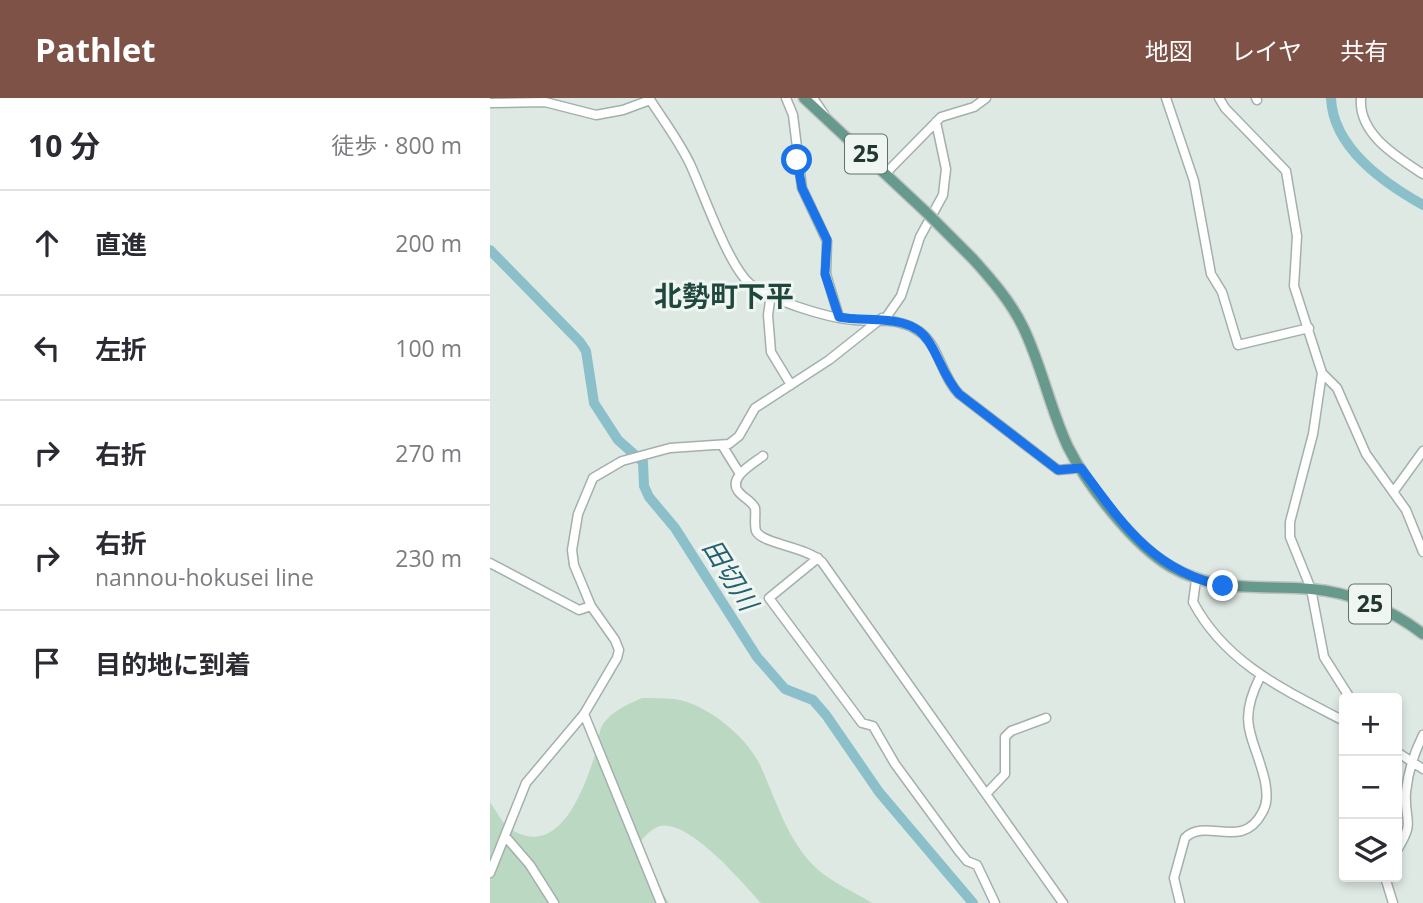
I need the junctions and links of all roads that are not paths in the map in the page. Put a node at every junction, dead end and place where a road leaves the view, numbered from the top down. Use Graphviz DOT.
graph roads {
  1 [pos="786,98"];
  2 [pos="804,98"];
  3 [pos="813,98"];
  4 [pos="986,98"];
  5 [pos="1166,98"];
  6 [pos="1219,98"];
  7 [pos="1361,98"];
  8 [pos="649,99"];
  9 [pos="490,103"];
  10 [pos="824,114"];
  11 [pos="933,125"];
  12 [pos="886,173"];
  13 [pos="1423,174"];
  14 [pos="771,294"];
  15 [pos="839,317"];
  16 [pos="883,319"];
  17 [pos="1309,328"];
  18 [pos="1322,373"];
  19 [pos="791,385"];
  20 [pos="722,445"];
  21 [pos="1423,451"];
  22 [pos="763,456"];
  23 [pos="1081,468"];
  24 [pos="740,474"];
  25 [pos="1394,491"];
  26 [pos="1423,552"];
  27 [pos="818,558"];
  28 [pos="490,563"];
  29 [pos="1196,580"];
  30 [pos="1311,589"];
  31 [pos="591,606"];
  32 [pos="1423,634"];
  33 [pos="1260,677"];
  34 [pos="1347,693"];
  35 [pos="584,714"];
  36 [pos="1046,718"];
  37 [pos="1339,718"];
  38 [pos="1423,735"];
  39 [pos="1402,755"];
  40 [pos="1414,763"];
  41 [pos="1423,769"];
  42 [pos="986,793"];
  43 [pos="505,836"];
  44 [pos="1402,842"];
  45 [pos="490,873"];
  46 [pos="1386,882"];
  47 [pos="554,903"];
  48 [pos="661,903"];
  49 [pos="995,903"];
  50 [pos="1063,903"];
  51 [pos="1180,903"];
  52 [pos="1392,903"];
  1 -- 15 [label="street"];
  2 -- 10 [label="main road, 25"];
  3 -- 10 [label="street"];
  4 -- 11 [label="street"];
  5 -- 17 [label="street"];
  6 -- 17 [label="street"];
  7 -- 13 [label="street"];
  8 -- 9 [label="street"];
  8 -- 14 [label="street"];
  10 -- 12 [label="main road, 25"];
  11 -- 12 [label="street"];
  11 -- 16 [label="street"];
  12 -- 23 [label="main road, 25, bridge"];
  14 -- 15 [label="street"];
  14 -- 19 [label="street"];
  15 -- 16 [label="street"];
  16 -- 19 [label="street"];
  16 -- 23 [label="street"];
  17 -- 18 [label="street"];
  18 -- 25 [label="street"];
  18 -- 30 [label="street"];
  19 -- 20 [label="street"];
  20 -- 24 [label="street"];
  20 -- 31 [label="street"];
  21 -- 25 [label="street"];
  22 -- 24 [label="street"];
  23 -- 29 [label="main road, 25"];
  24 -- 27 [label="street"];
  25 -- 26 [label="street"];
  27 -- 42 [label="street"];
  27 -- 49 [label="street"];
  28 -- 31 [label="street"];
  29 -- 30 [label="main road, 25"];
  29 -- 33 [label="street"];
  30 -- 32 [label="main road, 25"];
  30 -- 34 [label="street"];
  31 -- 35 [label="street"];
  33 -- 37 [label="street"];
  33 -- 51 [label="street"];
  35 -- 43 [label="street"];
  35 -- 48 [label="street"];
  36 -- 42 [label="street"];
  38 -- 40 [label="street"];
  39 -- 40 [label="street"];
  40 -- 41 [label="street"];
  40 -- 44 [label="street"];
  42 -- 50 [label="street"];
  43 -- 45 [label="street"];
  43 -- 47 [label="street"];
  46 -- 52 [label="street"];
}
